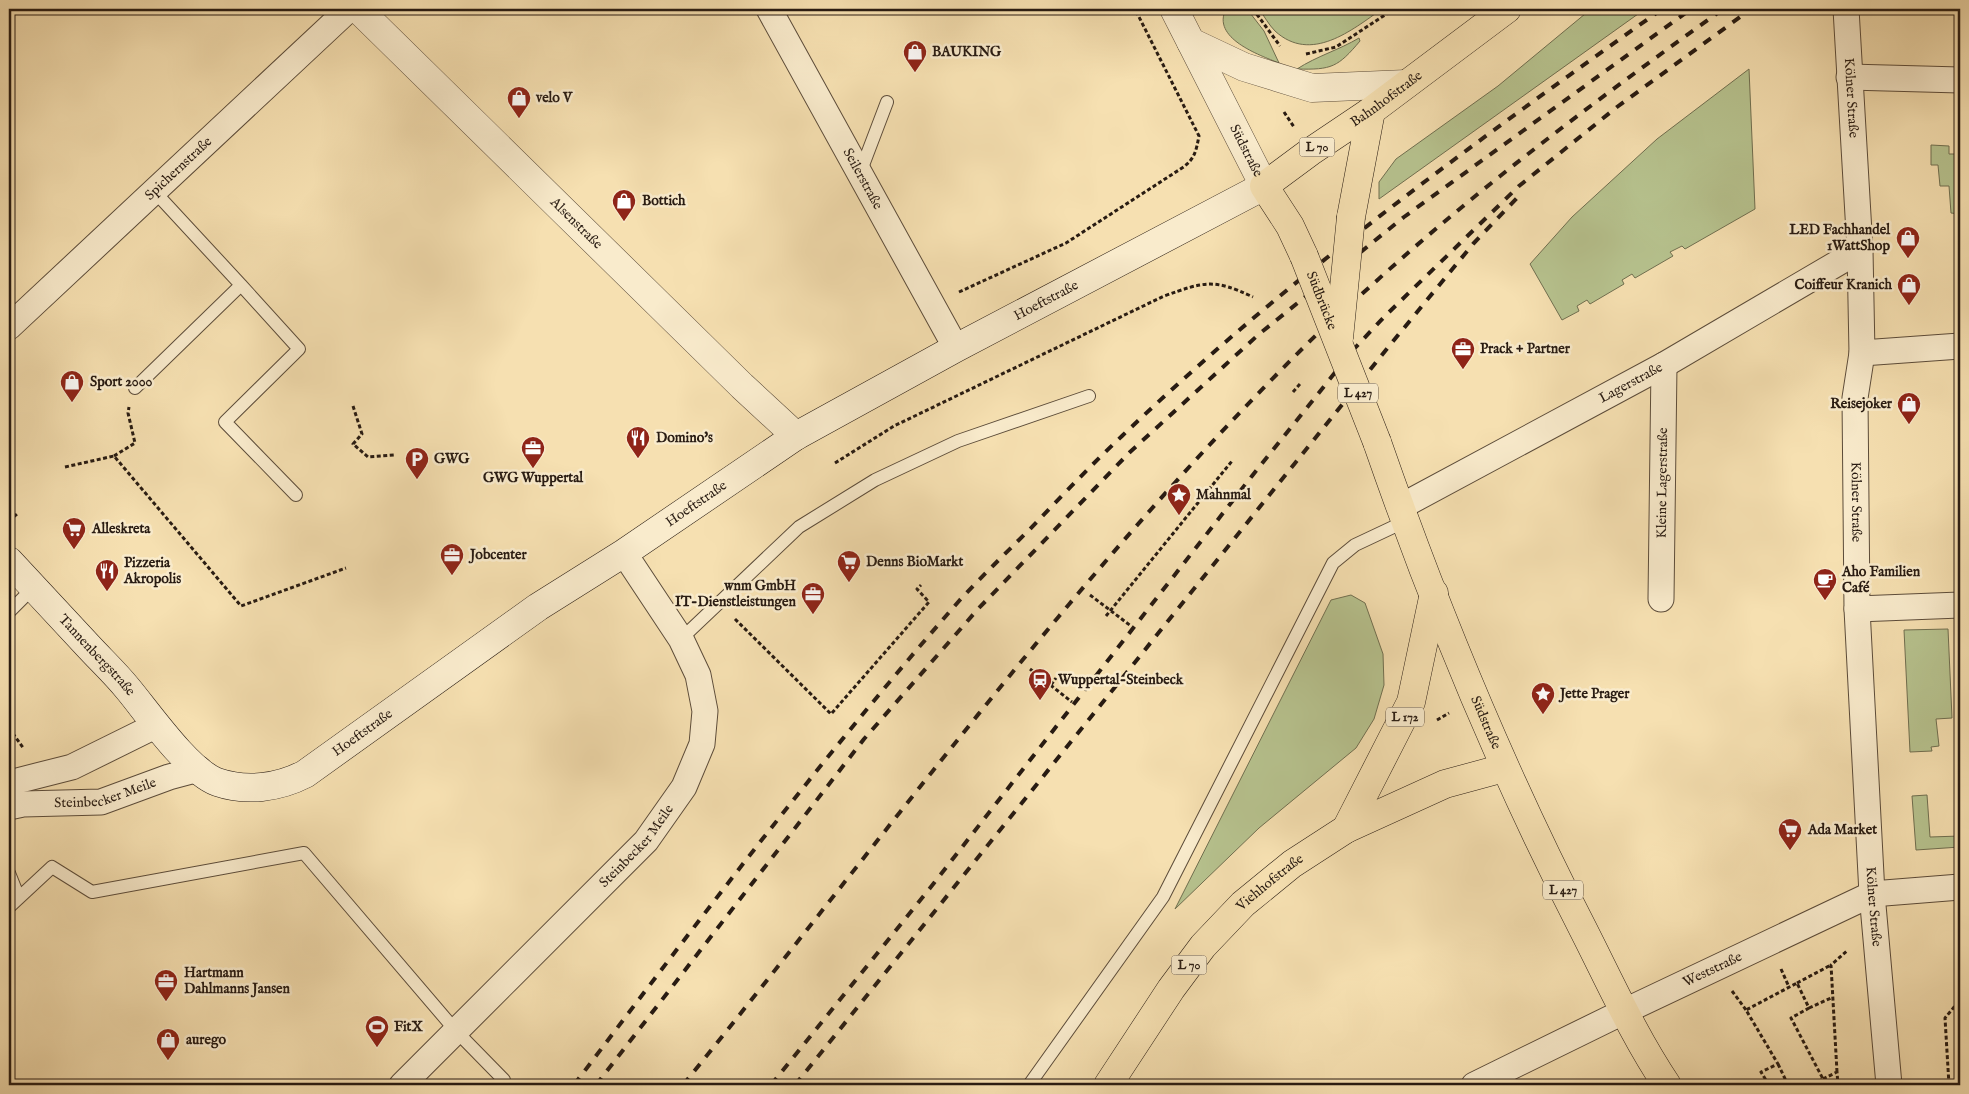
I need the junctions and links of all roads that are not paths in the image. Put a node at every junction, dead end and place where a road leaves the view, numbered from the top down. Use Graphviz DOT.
graph roads {
  1 [pos="349,9"];
  2 [pos="358,9"];
  3 [pos="769,9"];
  4 [pos="1507,9"];
  5 [pos="1846,9"];
  6 [pos="1182,12"];
  7 [pos="1191,42"];
  8 [pos="1849,77"];
  9 [pos="1960,80"];
  10 [pos="1406,84"];
  11 [pos="887,102"];
  12 [pos="1371,111"];
  13 [pos="860,173"];
  14 [pos="1264,186"];
  15 [pos="154,191"];
  16 [pos="1860,250"];
  17 [pos="1304,256"];
  18 [pos="241,285"];
  19 [pos="9,327"];
  20 [pos="1339,345"];
  21 [pos="1960,346"];
  22 [pos="956,348"];
  23 [pos="1862,353"];
  24 [pos="1664,366"];
  25 [pos="135,388"];
  26 [pos="1089,396"];
  27 [pos="796,436"];
  28 [pos="296,495"];
  29 [pos="1403,514"];
  30 [pos="624,552"];
  31 [pos="9,560"];
  32 [pos="34,588"];
  33 [pos="1434,593"];
  34 [pos="1661,599"];
  35 [pos="1960,605"];
  36 [pos="1858,609"];
  37 [pos="9,612"];
  38 [pos="681,639"];
  39 [pos="155,726"];
  40 [pos="1504,768"];
  41 [pos="198,769"];
  42 [pos="9,783"];
  43 [pos="9,807"];
  44 [pos="1346,829"];
  45 [pos="9,873"];
  46 [pos="1960,887"];
  47 [pos="1872,894"];
  48 [pos="19,898"];
  49 [pos="9,907"];
  50 [pos="1625,1011"];
  51 [pos="456,1031"];
  52 [pos="402,1085"];
  53 [pos="499,1085"];
  54 [pos="1030,1085"];
  55 [pos="1108,1085"];
  56 [pos="1474,1085"];
  57 [pos="1667,1085"];
  58 [pos="1889,1085"];
  1 -- 15 [label="street, Spichernstraße"];
  2 -- 27 [label="main road, Alsenstraße"];
  3 -- 13 [label="street, Seilerstraße"];
  4 -- 10 [label="main road, Bahnhofstraße / L 70"];
  5 -- 8 [label="street, Kölner Straße"];
  6 -- 7 [label="main road, Südstraße"];
  7 -- 10 [label="main road"];
  7 -- 14 [label="main road, Südstraße"];
  8 -- 9 [label="street"];
  8 -- 16 [label="street, Kölner Straße"];
  10 -- 12 [label="main road, Bahnhofstraße / L 70"];
  11 -- 13 [label="lane"];
  12 -- 14 [label="main road, Bahnhofstraße / L 70"];
  12 -- 20 [label="main road, bridge"];
  13 -- 22 [label="street, Seilerstraße"];
  14 -- 17 [label="main road, Südstraße / L 427"];
  14 -- 22 [label="main road, Hoeftstraße"];
  15 -- 18 [label="lane"];
  15 -- 19 [label="street, Spichernstraße"];
  16 -- 23 [label="street, Kölner Straße"];
  16 -- 24 [label="street, Lagerstraße"];
  17 -- 20 [label="main road, Südbrücke / L 427, bridge"];
  18 -- 25 [label="lane"];
  18 -- 28 [label="lane"];
  20 -- 29 [label="main road, Südstraße / L 427, bridge"];
  21 -- 23 [label="street"];
  22 -- 27 [label="main road, Hoeftstraße"];
  23 -- 36 [label="street, Kölner Straße"];
  24 -- 29 [label="street, Lagerstraße"];
  24 -- 34 [label="street, Kleine Lagerstraße"];
  26 -- 38 [label="lane"];
  27 -- 30 [label="main road, Hoeftstraße"];
  29 -- 33 [label="main road, Südstraße / L 427"];
  29 -- 54 [label="lane"];
  30 -- 38 [label="street, Steinbecker Meile"];
  30 -- 41 [label="main road, Hoeftstraße"];
  31 -- 32 [label="main road, Tannenbergstraße"];
  32 -- 37 [label="lane"];
  32 -- 39 [label="main road, Tannenbergstraße"];
  33 -- 40 [label="main road, Südstraße / L 427"];
  33 -- 44 [label="main road, L 172"];
  35 -- 36 [label="street"];
  36 -- 47 [label="street, Kölner Straße"];
  38 -- 51 [label="street, Steinbecker Meile"];
  39 -- 41 [label="main road, Hoeftstraße"];
  39 -- 42 [label="street, Steinbecker Meile"];
  40 -- 44 [label="main road, Viehhofstraße / L 70"];
  40 -- 50 [label="main road, Südstraße / L 427"];
  41 -- 43 [label="street, Steinbecker Meile"];
  44 -- 55 [label="main road, Viehhofstraße / L 70"];
  45 -- 48 [label="lane"];
  46 -- 47 [label="street, Weststraße"];
  47 -- 50 [label="street, Weststraße"];
  47 -- 58 [label="street, Kölner Straße"];
  48 -- 49 [label="lane"];
  48 -- 51 [label="lane"];
  50 -- 56 [label="street, Weststraße"];
  50 -- 57 [label="main road, Südstraße / L 427"];
  51 -- 52 [label="street, Steinbecker Meile"];
  51 -- 53 [label="lane"];
}
